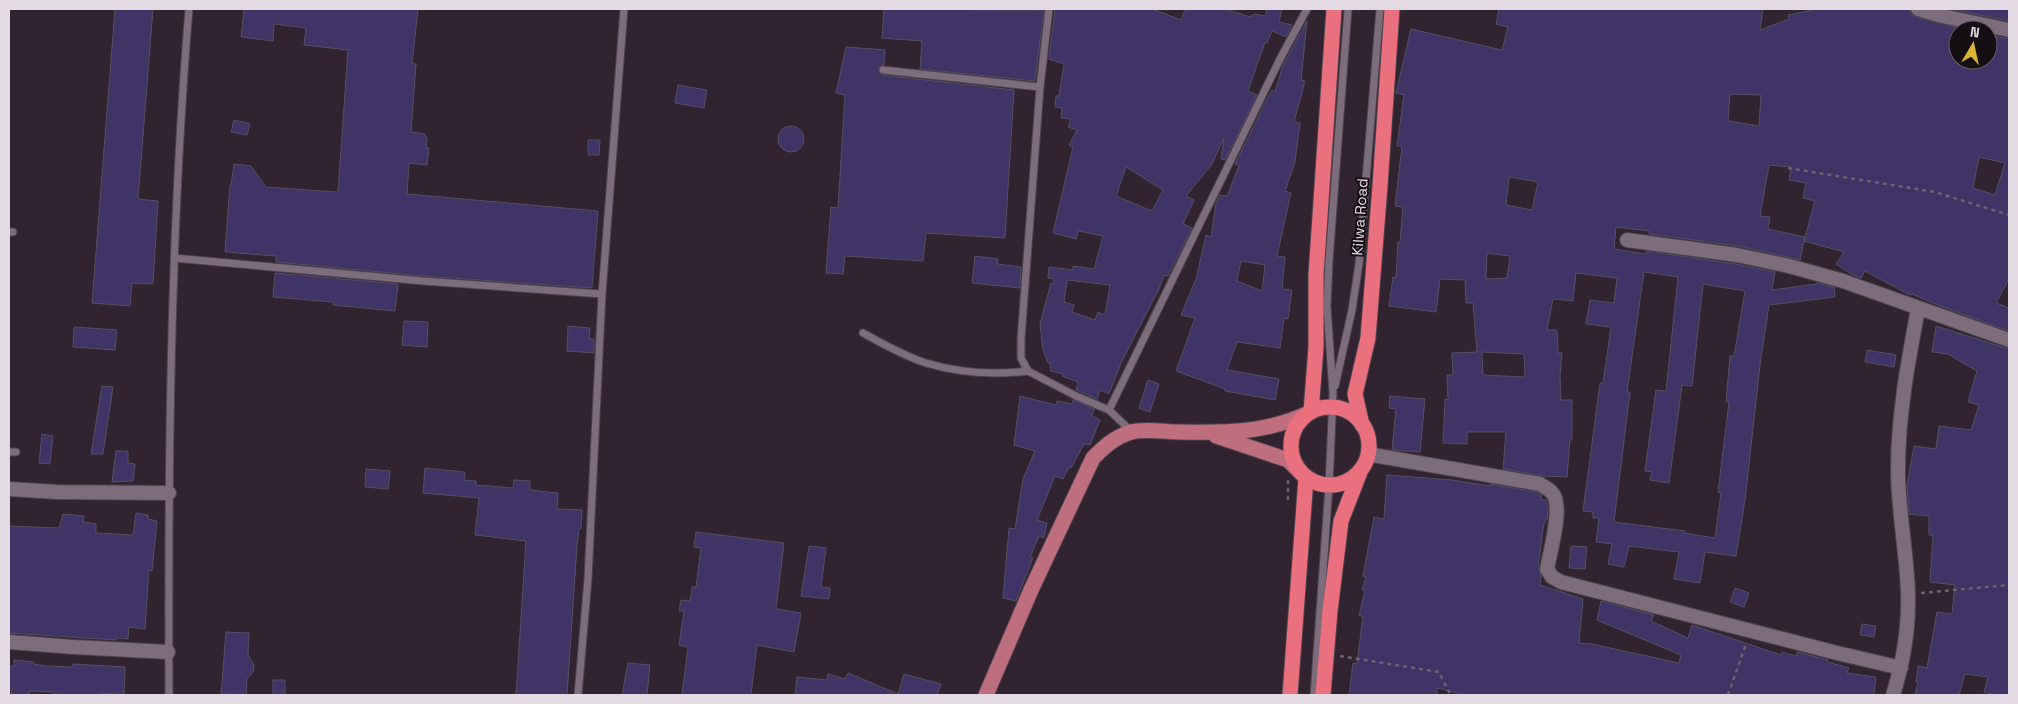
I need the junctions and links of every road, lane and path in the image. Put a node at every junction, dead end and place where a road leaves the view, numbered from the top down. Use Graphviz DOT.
graph roads {
  1 [pos="189,9"];
  2 [pos="624,9"];
  3 [pos="1049,9"];
  4 [pos="1307,9"];
  5 [pos="1334,9"];
  6 [pos="1348,9"];
  7 [pos="1380,9"];
  8 [pos="1392,9"];
  9 [pos="1918,9"];
  10 [pos="2009,30"];
  11 [pos="883,70"];
  12 [pos="1040,87"];
  13 [pos="1788,168"];
  14 [pos="2009,216"];
  15 [pos="1627,240"];
  16 [pos="174,258"];
  17 [pos="602,294"];
  18 [pos="1918,309"];
  19 [pos="863,333"];
  20 [pos="2009,340"];
  21 [pos="1028,372"];
  22 [pos="1333,401"];
  23 [pos="1109,410"];
  24 [pos="1311,412"];
  25 [pos="1362,425"];
  26 [pos="1132,432"];
  27 [pos="1206,433"];
  28 [pos="1369,448"];
  29 [pos="1361,470"];
  30 [pos="1306,478"];
  31 [pos="1329,486"];
  32 [pos="9,489"];
  33 [pos="169,494"];
  34 [pos="2009,585"];
  35 [pos="1908,595"];
  36 [pos="1751,631"];
  37 [pos="9,642"];
  38 [pos="168,652"];
  39 [pos="1326,654"];
  40 [pos="1901,668"];
  41 [pos="169,695"];
  42 [pos="578,695"];
  43 [pos="986,695"];
  44 [pos="1290,695"];
  45 [pos="1314,695"];
  46 [pos="1323,695"];
  47 [pos="1454,695"];
  48 [pos="1728,695"];
  49 [pos="1894,695"];
  1 -- 16 [label="lane"];
  2 -- 17 [label="lane"];
  3 -- 12 [label="lane"];
  4 -- 23 [label="lane"];
  5 -- 24 [label="highway"];
  6 -- 22 [label="lane"];
  7 -- 22 [label="lane"];
  8 -- 25 [label="highway, Kilwa Road"];
  9 -- 10 [label="street"];
  11 -- 12 [label="lane"];
  12 -- 21 [label="lane"];
  13 -- 14 [label="path"];
  15 -- 18 [label="street"];
  16 -- 17 [label="lane"];
  16 -- 33 [label="lane"];
  17 -- 42 [label="lane"];
  18 -- 20 [label="street"];
  18 -- 35 [label="street"];
  19 -- 21 [label="lane"];
  21 -- 23 [label="lane"];
  22 -- 24 [label="highway"];
  22 -- 25 [label="highway"];
  22 -- 31 [label="lane"];
  23 -- 26 [label="lane"];
  24 -- 27 [label="main road"];
  24 -- 30 [label="highway"];
  25 -- 28 [label="highway, Kilwa Road"];
  26 -- 27 [label="main road"];
  26 -- 43 [label="main road"];
  27 -- 30 [label="main road"];
  28 -- 29 [label="highway"];
  28 -- 36 [label="street"];
  29 -- 31 [label="highway"];
  29 -- 39 [label="highway"];
  30 -- 31 [label="highway"];
  30 -- 44 [label="highway"];
  31 -- 45 [label="lane"];
  32 -- 33 [label="street"];
  33 -- 38 [label="lane"];
  34 -- 35 [label="path"];
  35 -- 40 [label="street"];
  36 -- 40 [label="street"];
  36 -- 48 [label="path"];
  37 -- 38 [label="street"];
  38 -- 41 [label="lane"];
  39 -- 46 [label="highway"];
  39 -- 47 [label="path"];
  40 -- 49 [label="street"];
}
